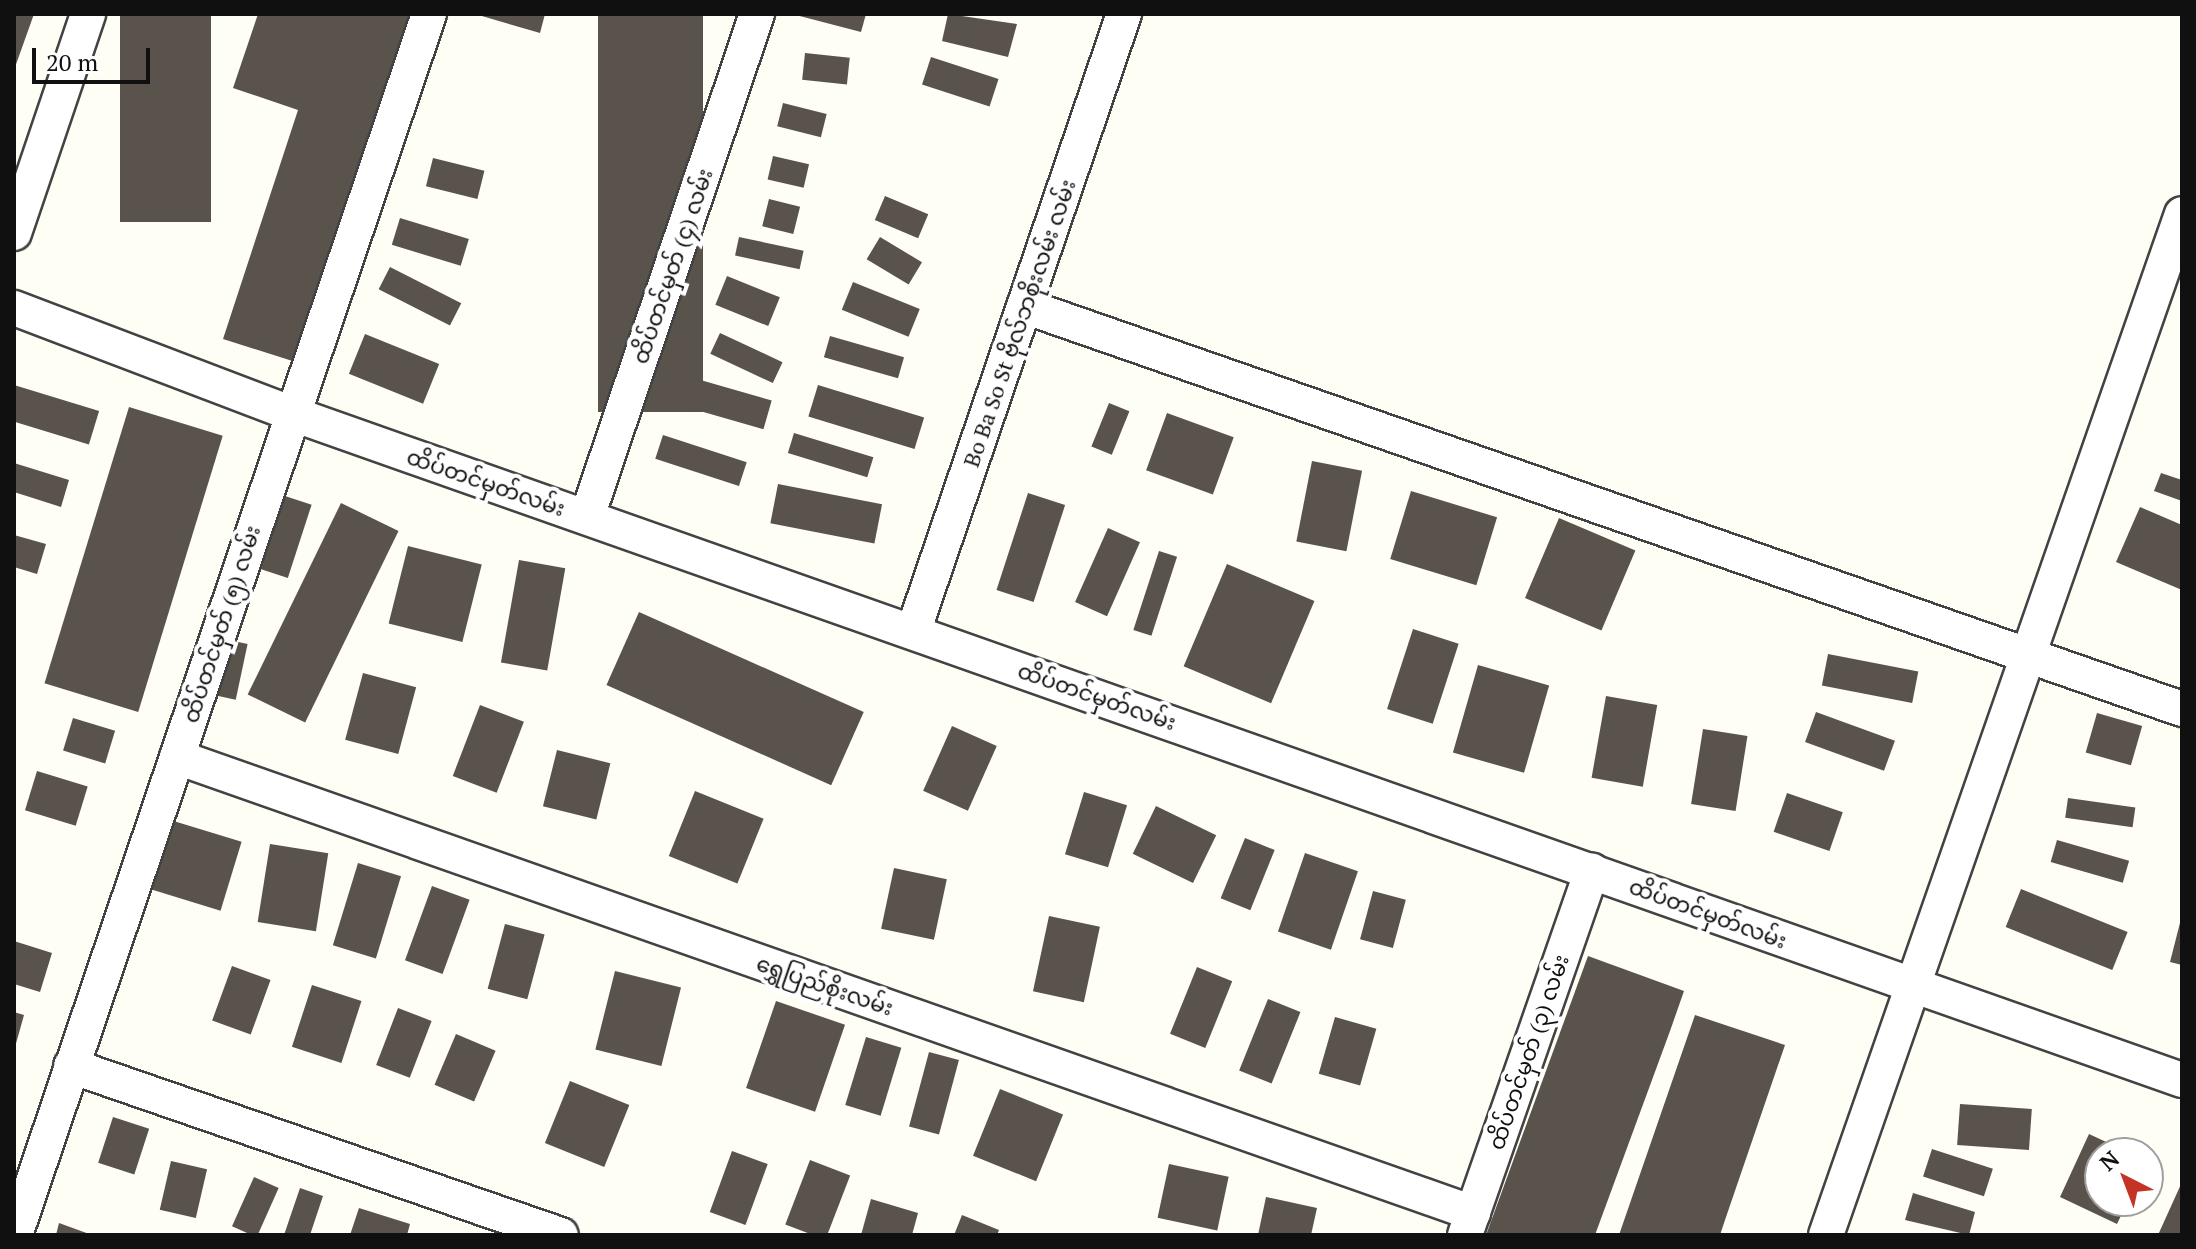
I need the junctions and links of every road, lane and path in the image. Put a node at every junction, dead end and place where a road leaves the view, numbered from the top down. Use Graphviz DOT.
graph roads {
  1 [pos="88,14"];
  2 [pos="429,14"];
  3 [pos="757,14"];
  4 [pos="1124,14"];
  5 [pos="2182,214"];
  6 [pos="14,233"];
  7 [pos="1024,306"];
  8 [pos="14,308"];
  9 [pos="290,413"];
  10 [pos="587,517"];
  11 [pos="913,632"];
  12 [pos="2029,653"];
  13 [pos="2182,709"];
  14 [pos="177,757"];
  15 [pos="1592,870"];
  16 [pos="1909,987"];
  17 [pos="71,1066"];
  18 [pos="2182,1080"];
  19 [pos="1469,1224"];
  20 [pos="15,1235"];
  21 [pos="561,1235"];
  22 [pos="1826,1235"];
  1 -- 6 [label="street"];
  2 -- 9 [label="street, ထိပ်တင်မှတ် (၅) လမ်း"];
  3 -- 10 [label="street, ထိပ်တင်မှတ် (၄) လမ်း"];
  4 -- 7 [label="street, Bo Ba So St ဗိုလ်ဘစိုးလမ်း လမ်း"];
  5 -- 12 [label="street"];
  7 -- 11 [label="street, Bo Ba So St ဗိုလ်ဘစိုးလမ်း လမ်း"];
  7 -- 12 [label="street"];
  8 -- 9 [label="street, ထိပ်တင်မှတ်လမ်း"];
  9 -- 10 [label="street, ထိပ်တင်မှတ်လမ်း"];
  9 -- 14 [label="street, ထိပ်တင်မှတ် (၅) လမ်း"];
  10 -- 11 [label="street, ထိပ်တင်မှတ်လမ်း"];
  11 -- 15 [label="street, ထိပ်တင်မှတ်လမ်း"];
  12 -- 13 [label="street"];
  12 -- 16 [label="street"];
  14 -- 17 [label="street, ထိပ်တင်မှတ် (၅) လမ်း"];
  14 -- 19 [label="street, ရွှေပြည်စိုးလမ်း"];
  15 -- 16 [label="street, ထိပ်တင်မှတ်လမ်း"];
  15 -- 19 [label="street, ထိပ်တင်မှတ် (၃) လမ်း"];
  16 -- 18 [label="street, ထိပ်တင်မှတ်လမ်း"];
  16 -- 22 [label="street"];
  17 -- 20 [label="street, ထိပ်တင်မှတ် (၅) လမ်း"];
  17 -- 21 [label="street"];
}
